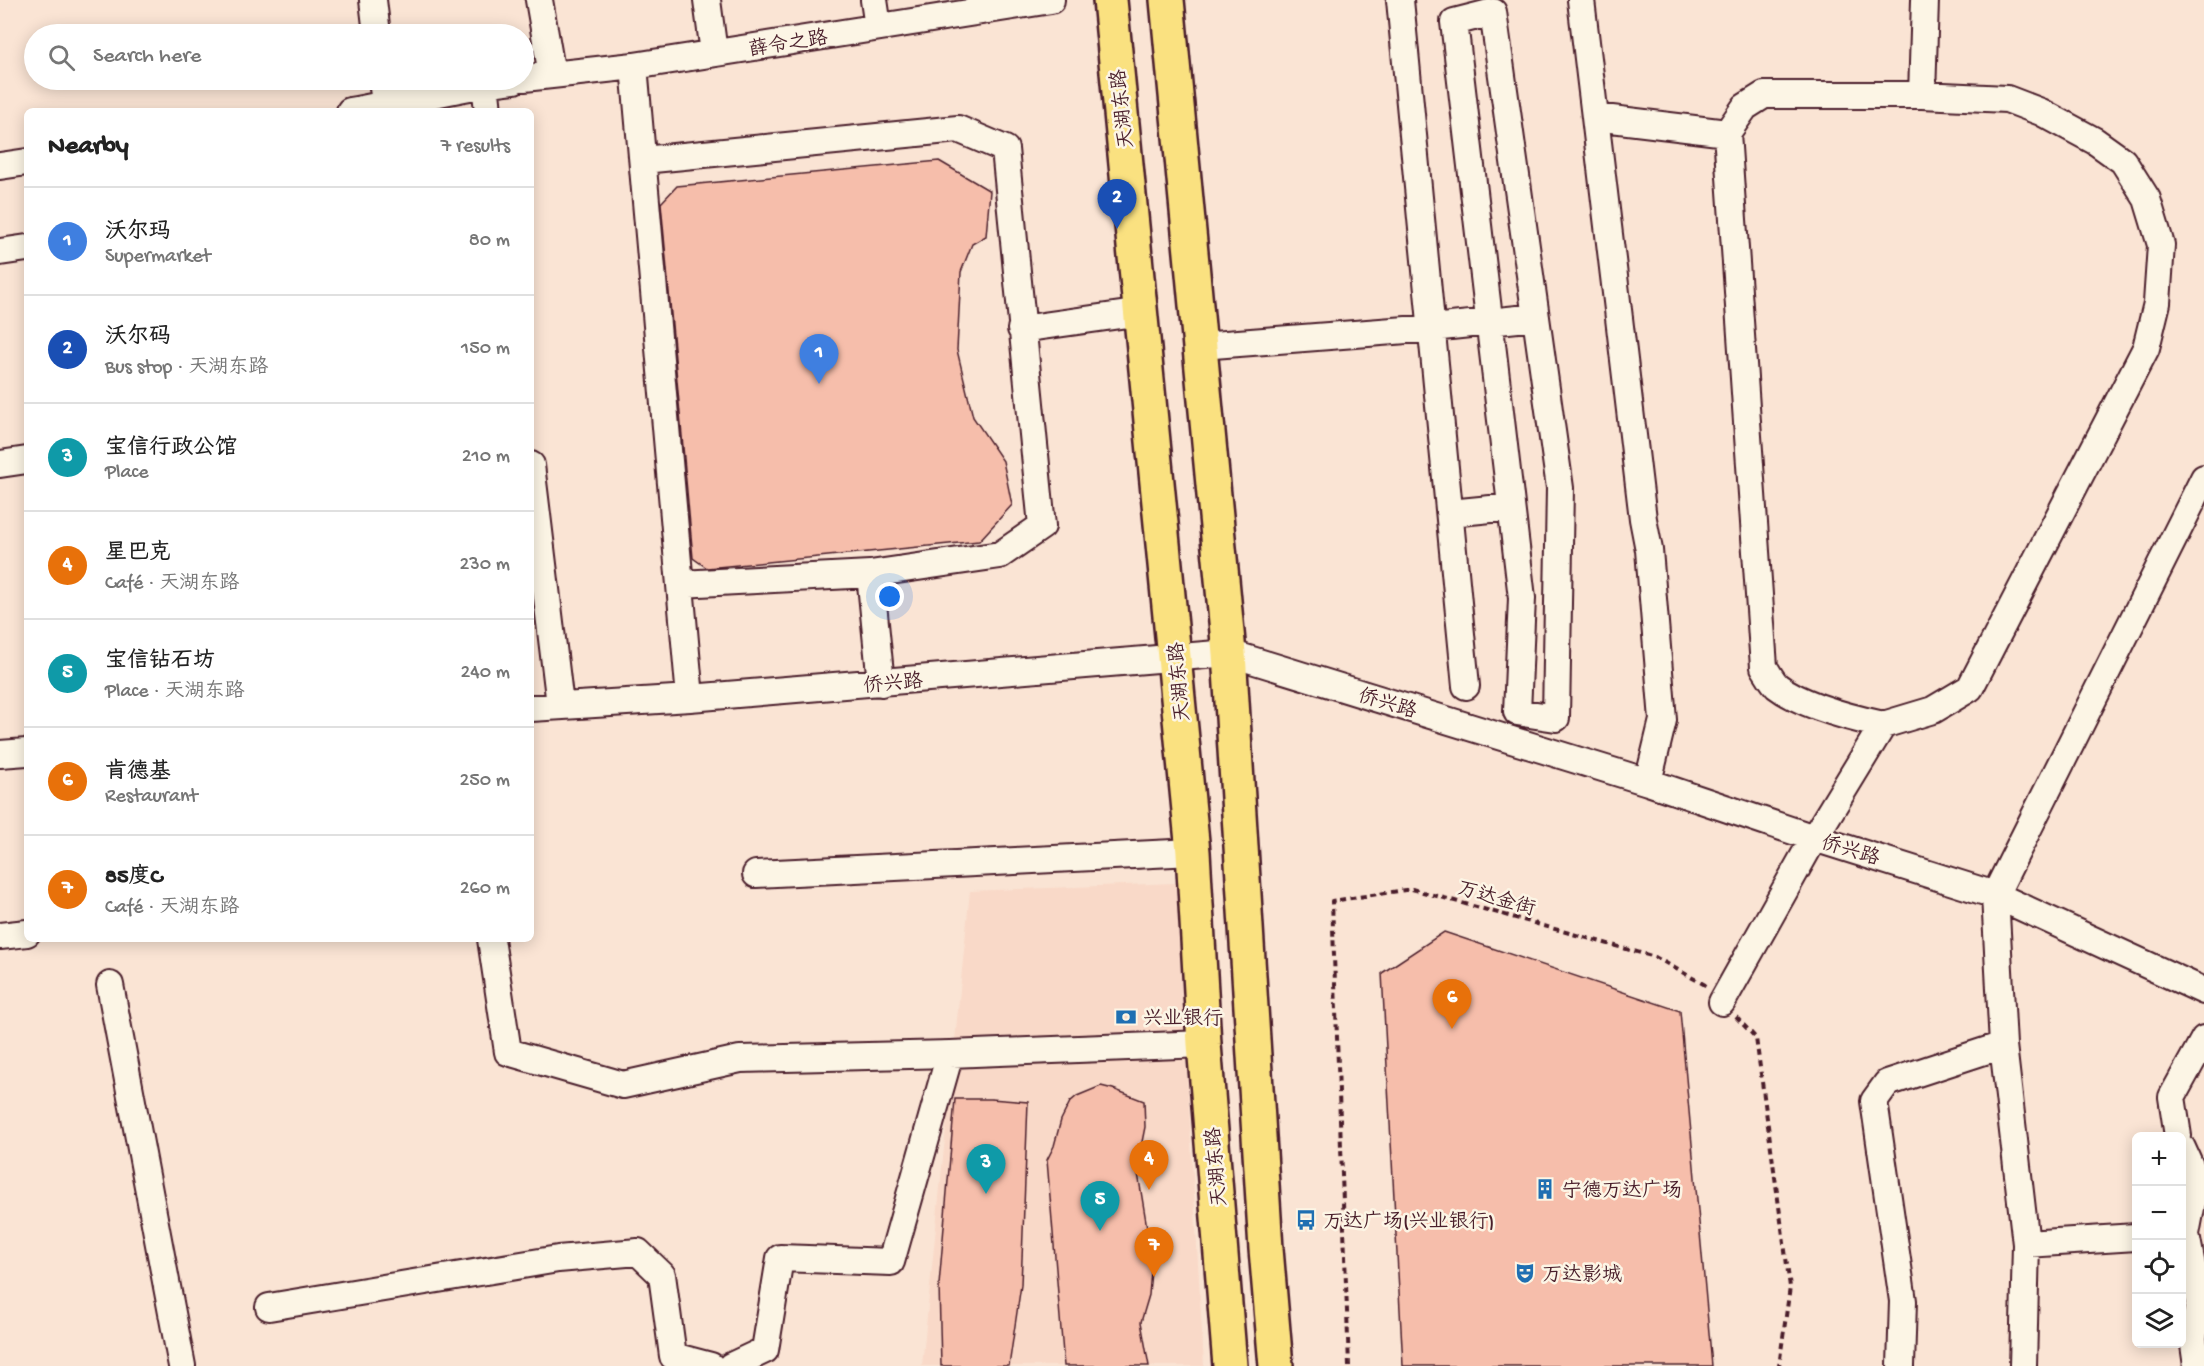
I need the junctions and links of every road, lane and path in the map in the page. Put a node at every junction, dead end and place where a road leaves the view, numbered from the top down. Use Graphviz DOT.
graph roads {
  1 [pos="373,0"];
  2 [pos="539,0"];
  3 [pos="707,0"];
  4 [pos="874,0"];
  5 [pos="1051,0"];
  6 [pos="1110,0"];
  7 [pos="1167,0"];
  8 [pos="1400,0"];
  9 [pos="1581,0"];
  10 [pos="1925,0"];
  11 [pos="376,24"];
  12 [pos="878,27"];
  13 [pos="714,53"];
  14 [pos="634,66"];
  15 [pos="552,75"];
  16 [pos="534,77"];
  17 [pos="383,90"];
  18 [pos="457,90"];
  19 [pos="485,90"];
  20 [pos="1922,95"];
  21 [pos="386,108"];
  22 [pos="488,108"];
  23 [pos="1595,117"];
  24 [pos="1727,134"];
  25 [pos="643,160"];
  26 [pos="24,162"];
  27 [pos="0,166"];
  28 [pos="24,248"];
  29 [pos="0,252"];
  30 [pos="1142,312"];
  31 [pos="1536,317"];
  32 [pos="1490,322"];
  33 [pos="1432,328"];
  34 [pos="1021,329"];
  35 [pos="1200,346"];
  36 [pos="24,460"];
  37 [pos="0,464"];
  38 [pos="2204,477"];
  39 [pos="534,490"];
  40 [pos="1511,507"];
  41 [pos="1450,513"];
  42 [pos="870,574"];
  43 [pos="680,584"];
  44 [pos="1229,653"];
  45 [pos="1176,658"];
  46 [pos="881,683"];
  47 [pos="1466,686"];
  48 [pos="690,698"];
  49 [pos="560,705"];
  50 [pos="534,708"];
  51 [pos="1883,725"];
  52 [pos="24,752"];
  53 [pos="0,754"];
  54 [pos="1648,782"];
  55 [pos="1814,838"];
  56 [pos="1193,852"];
  57 [pos="756,874"];
  58 [pos="1995,895"];
  59 [pos="24,933"];
  60 [pos="0,936"];
  61 [pos="491,942"];
  62 [pos="110,985"];
  63 [pos="2204,991"];
  64 [pos="1722,1002"];
  65 [pos="2204,1039"];
  66 [pos="1204,1044"];
  67 [pos="2003,1045"];
  68 [pos="950,1054"];
  69 [pos="2177,1132"];
  70 [pos="2186,1158"];
  71 [pos="2186,1226"];
  72 [pos="2132,1237"];
  73 [pos="2185,1240"];
  74 [pos="2026,1244"];
  75 [pos="269,1307"];
  76 [pos="182,1366"];
  77 [pos="711,1366"];
  78 [pos="731,1366"];
  79 [pos="1230,1366"];
  80 [pos="1276,1366"];
  81 [pos="1349,1366"];
  82 [pos="1779,1366"];
  83 [pos="1900,1366"];
  84 [pos="2023,1366"];
  85 [pos="2197,1366"];
  1 -- 11 [label="street"];
  2 -- 15 [label="street"];
  3 -- 13 [label="street"];
  4 -- 12 [label="street"];
  5 -- 12 [label="street, 薛令之路"];
  6 -- 30 [label="main road, 天湖东路"];
  7 -- 35 [label="main road"];
  8 -- 33 [label="street"];
  9 -- 23 [label="street"];
  10 -- 20 [label="street"];
  12 -- 13 [label="street, 薛令之路"];
  13 -- 14 [label="street, 薛令之路"];
  14 -- 15 [label="street, 薛令之路"];
  14 -- 25 [label="street"];
  15 -- 16 [label="street, 薛令之路"];
  17 -- 21 [label="street"];
  18 -- 21 [label="street"];
  19 -- 22 [label="street"];
  20 -- 24 [label="street"];
  20 -- 51 [label="street"];
  23 -- 24 [label="street"];
  23 -- 54 [label="street"];
  24 -- 51 [label="street"];
  25 -- 34 [label="street"];
  25 -- 43 [label="street"];
  26 -- 27 [label="street"];
  28 -- 29 [label="street"];
  30 -- 34 [label="street"];
  30 -- 45 [label="main road, 天湖东路"];
  31 -- 32 [label="street"];
  31 -- 32 [label="street"];
  31 -- 40 [label="street"];
  32 -- 33 [label="street"];
  32 -- 40 [label="street"];
  33 -- 35 [label="street"];
  33 -- 41 [label="street"];
  34 -- 42 [label="street"];
  35 -- 44 [label="main road"];
  36 -- 37 [label="street"];
  38 -- 58 [label="street"];
  39 -- 49 [label="street"];
  40 -- 41 [label="street"];
  41 -- 47 [label="street"];
  42 -- 43 [label="street"];
  42 -- 46 [label="street"];
  43 -- 48 [label="street"];
  44 -- 45 [label="street, 侨兴路"];
  44 -- 54 [label="street, 侨兴路"];
  44 -- 80 [label="main road"];
  45 -- 46 [label="street, 侨兴路"];
  45 -- 56 [label="main road, 天湖东路"];
  46 -- 48 [label="street, 侨兴路"];
  48 -- 49 [label="street, 侨兴路"];
  49 -- 50 [label="street, 侨兴路"];
  51 -- 55 [label="street"];
  52 -- 53 [label="street"];
  54 -- 55 [label="street, 侨兴路"];
  55 -- 58 [label="street, 侨兴路"];
  55 -- 64 [label="street"];
  56 -- 57 [label="street"];
  56 -- 66 [label="main road, 天湖东路"];
  58 -- 63 [label="street, 侨兴路"];
  58 -- 67 [label="street"];
  59 -- 60 [label="street"];
  61 -- 68 [label="street"];
  62 -- 76 [label="street"];
  64 -- 81 [label="path, 万达金街"];
  64 -- 82 [label="path, 万达金街"];
  65 -- 69 [label="street"];
  66 -- 68 [label="street"];
  66 -- 79 [label="main road, 天湖东路"];
  67 -- 74 [label="street"];
  67 -- 83 [label="street"];
  68 -- 78 [label="street"];
  70 -- 71 [label="street"];
  72 -- 74 [label="street"];
  73 -- 85 [label="street"];
  74 -- 84 [label="street"];
  75 -- 77 [label="street"];
}
